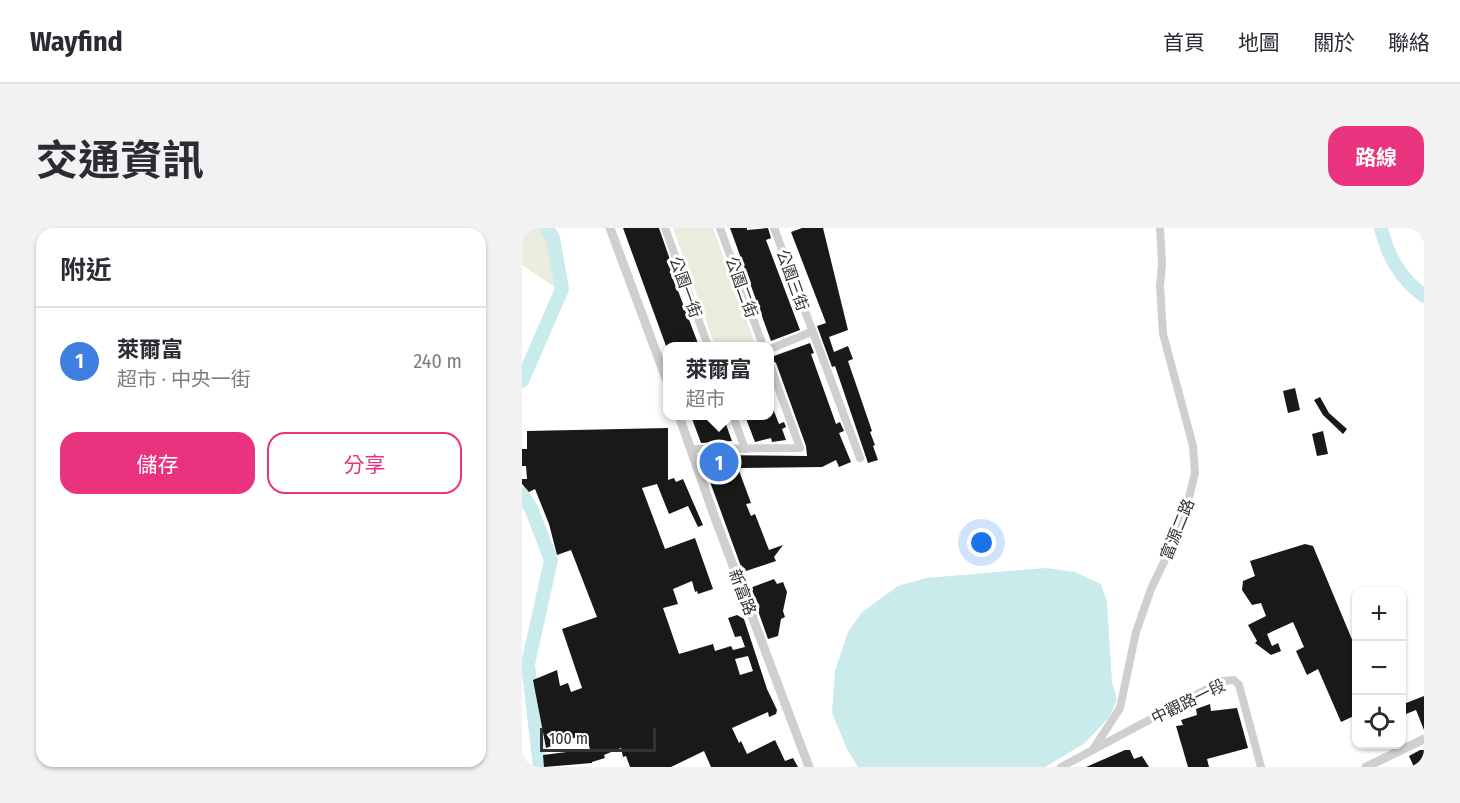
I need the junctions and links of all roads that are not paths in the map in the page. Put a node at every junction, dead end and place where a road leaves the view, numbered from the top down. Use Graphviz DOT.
graph roads {
  1 [pos="610,228"];
  2 [pos="665,228"];
  3 [pos="720,228"];
  4 [pos="774,228"];
  5 [pos="1160,228"];
  6 [pos="812,332"];
  7 [pos="707,342"];
  8 [pos="762,342"];
  9 [pos="774,347"];
  10 [pos="663,371"];
  11 [pos="774,376"];
  12 [pos="681,420"];
  13 [pos="734,420"];
  14 [pos="692,449"];
  15 [pos="745,449"];
  16 [pos="860,458"];
  17 [pos="1424,740"];
  18 [pos="1094,748"];
  19 [pos="809,767"];
  20 [pos="1061,767"];
  21 [pos="1261,767"];
  22 [pos="1366,767"];
  1 -- 10 [label="street"];
  2 -- 7 [label="street, 公園一街"];
  3 -- 8 [label="street, 公園二街"];
  4 -- 6 [label="street, 公園三街"];
  5 -- 18 [label="street, 富源二路"];
  6 -- 9 [label="street"];
  6 -- 16 [label="street, 公園三街"];
  11 -- 15 [label="street"];
  12 -- 14 [label="street, 新富路"];
  13 -- 15 [label="street"];
  14 -- 15 [label="street"];
  14 -- 19 [label="street, 新富路"];
  17 -- 22 [label="street"];
  18 -- 20 [label="street, 中觀路一段"];
  18 -- 21 [label="street, 中觀路一段"];
}
